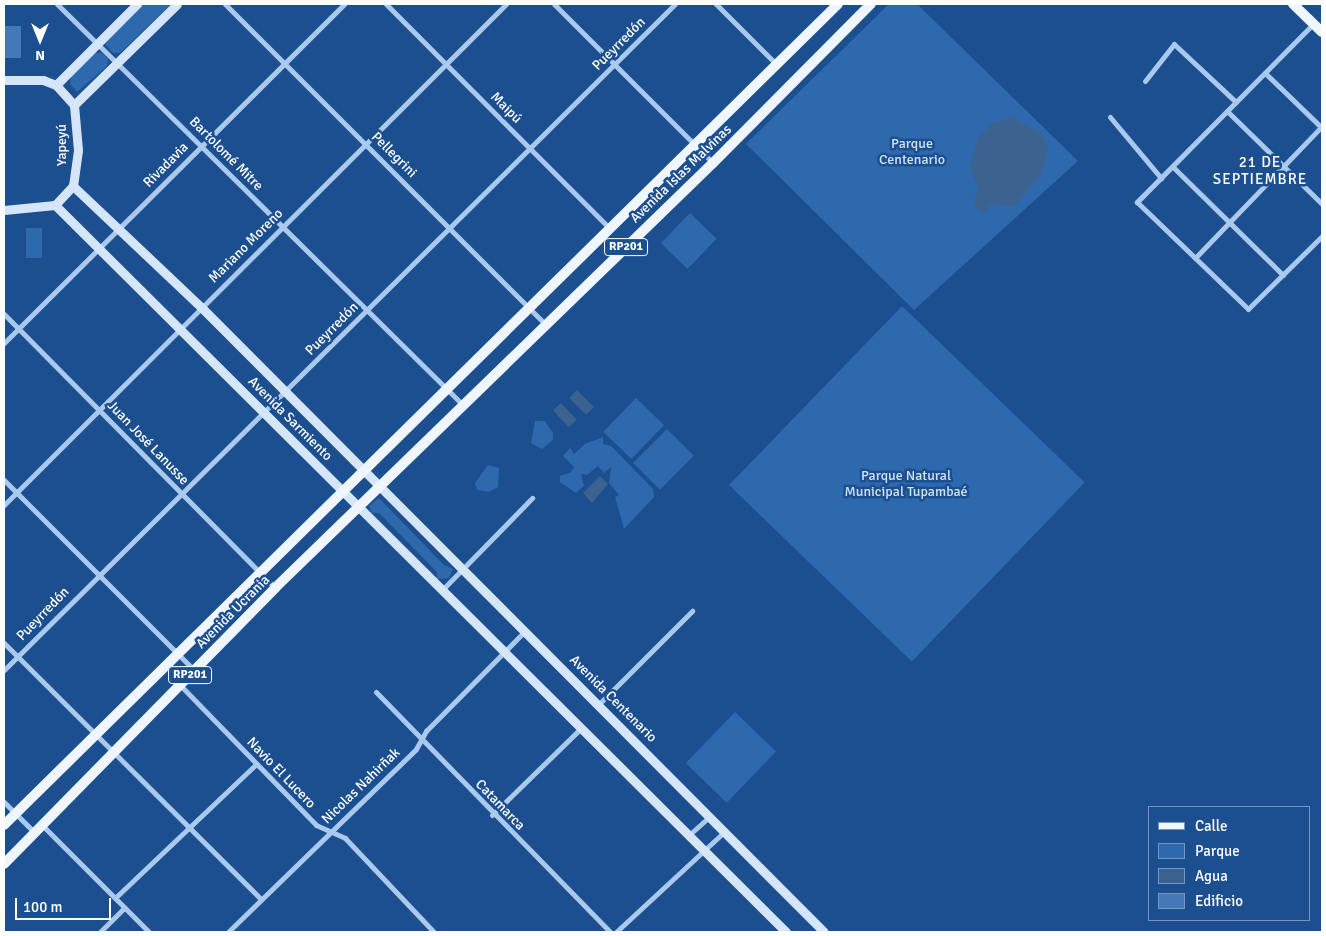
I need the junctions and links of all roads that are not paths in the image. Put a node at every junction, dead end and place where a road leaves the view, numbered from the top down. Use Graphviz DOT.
graph roads {
  1 [pos="57,4"];
  2 [pos="137,4"];
  3 [pos="177,4"];
  4 [pos="225,4"];
  5 [pos="344,4"];
  6 [pos="386,4"];
  7 [pos="506,4"];
  8 [pos="554,4"];
  9 [pos="675,4"];
  10 [pos="716,4"];
  11 [pos="838,4"];
  12 [pos="871,4"];
  13 [pos="1293,4"];
  14 [pos="1314,23"];
  15 [pos="1322,32"];
  16 [pos="97,43"];
  17 [pos="285,63"];
  18 [pos="118,64"];
  19 [pos="446,64"];
  20 [pos="615,64"];
  21 [pos="776,64"];
  22 [pos="1265,73"];
  23 [pos="4,80"];
  24 [pos="1145,81"];
  25 [pos="56,85"];
  26 [pos="1236,102"];
  27 [pos="74,105"];
  28 [pos="1227,111"];
  29 [pos="1110,117"];
  30 [pos="1322,127"];
  31 [pos="694,144"];
  32 [pos="367,145"];
  33 [pos="202,146"];
  34 [pos="530,148"];
  35 [pos="713,163"];
  36 [pos="1283,165"];
  37 [pos="1173,168"];
  38 [pos="1161,178"];
  39 [pos="73,186"];
  40 [pos="1322,204"];
  41 [pos="55,205"];
  42 [pos="4,210"];
  43 [pos="1230,222"];
  44 [pos="281,226"];
  45 [pos="450,226"];
  46 [pos="119,228"];
  47 [pos="609,228"];
  48 [pos="1322,236"];
  49 [pos="98,247"];
  50 [pos="1195,258"];
  51 [pos="1283,275"];
  52 [pos="529,306"];
  53 [pos="201,307"];
  54 [pos="367,310"];
  55 [pos="4,314"];
  56 [pos="545,324"];
  57 [pos="180,327"];
  58 [pos="18,329"];
  59 [pos="4,343"];
  60 [pos="446,388"];
  61 [pos="285,391"];
  62 [pos="463,405"];
  63 [pos="101,411"];
  64 [pos="265,413"];
  65 [pos="362,470"];
  66 [pos="4,480"];
  67 [pos="380,488"];
  68 [pos="341,490"];
  69 [pos="16,492"];
  70 [pos="182,495"];
  71 [pos="532,498"];
  72 [pos="4,505"];
  73 [pos="359,507"];
  74 [pos="464,570"];
  75 [pos="259,573"];
  76 [pos="97,574"];
  77 [pos="275,588"];
  78 [pos="442,590"];
  79 [pos="692,611"];
  80 [pos="526,630"];
  81 [pos="4,644"];
  82 [pos="176,652"];
  83 [pos="505,652"];
  84 [pos="18,657"];
  85 [pos="4,670"];
  86 [pos="194,670"];
  87 [pos="180,686"];
  88 [pos="376,692"];
  89 [pos="599,704"];
  90 [pos="581,728"];
  91 [pos="95,735"];
  92 [pos="419,739"];
  93 [pos="113,755"];
  94 [pos="256,764"];
  95 [pos="4,802"];
  96 [pos="15,813"];
  97 [pos="492,814"];
  98 [pos="710,816"];
  99 [pos="4,824"];
  100 [pos="188,827"];
  101 [pos="38,829"];
  102 [pos="725,831"];
  103 [pos="331,832"];
  104 [pos="688,835"];
  105 [pos="704,851"];
  106 [pos="4,864"];
  107 [pos="115,898"];
  108 [pos="261,899"];
  109 [pos="124,908"];
  110 [pos="100,932"];
  111 [pos="149,932"];
  112 [pos="228,932"];
  113 [pos="434,932"];
  114 [pos="610,932"];
  115 [pos="616,932"];
  116 [pos="786,932"];
  117 [pos="824,932"];
  1 -- 16 [label="street, Bartolomé Mitre"];
  2 -- 16 [label="main road"];
  3 -- 18 [label="main road"];
  4 -- 17 [label="street, Pellegrini"];
  5 -- 17 [label="street, Rivadavia"];
  6 -- 19 [label="street, Maipú"];
  7 -- 19 [label="street, Mariano Moreno"];
  8 -- 20 [label="street"];
  9 -- 20 [label="street, Pueyrredón"];
  10 -- 21 [label="street"];
  11 -- 21 [label="main road, Avenida Islas Malvinas / RP201"];
  12 -- 35 [label="main road, Avenida Islas Malvinas / RP201"];
  13 -- 14 [label="main road"];
  14 -- 15 [label="main road"];
  14 -- 22 [label="street"];
  16 -- 18 [label="street, Bartolomé Mitre"];
  16 -- 25 [label="main road"];
  17 -- 32 [label="street, Pellegrini"];
  17 -- 33 [label="street, Rivadavia"];
  18 -- 27 [label="main road"];
  18 -- 33 [label="street, Bartolomé Mitre"];
  19 -- 32 [label="street, Mariano Moreno"];
  19 -- 34 [label="street, Maipú"];
  20 -- 31 [label="street"];
  20 -- 34 [label="street, Pueyrredón"];
  21 -- 31 [label="main road, Avenida Islas Malvinas / RP201"];
  22 -- 26 [label="street"];
  22 -- 30 [label="street"];
  23 -- 25 [label="main road"];
  24 -- 26 [label="street"];
  25 -- 27 [label="main road"];
  26 -- 28 [label="street"];
  27 -- 39 [label="main road, Yapeyú"];
  28 -- 36 [label="street"];
  28 -- 37 [label="street"];
  29 -- 38 [label="street"];
  30 -- 36 [label="street"];
  31 -- 35 [label="street"];
  31 -- 47 [label="main road, Avenida Islas Malvinas / RP201"];
  32 -- 44 [label="street, Mariano Moreno"];
  32 -- 45 [label="street, Pellegrini"];
  33 -- 44 [label="street, Bartolomé Mitre"];
  33 -- 46 [label="street, Rivadavia"];
  34 -- 45 [label="street, Pueyrredón"];
  34 -- 47 [label="street, Maipú"];
  35 -- 56 [label="main road, Avenida Islas Malvinas / RP201"];
  36 -- 40 [label="street"];
  36 -- 43 [label="street"];
  37 -- 38 [label="street"];
  37 -- 43 [label="street"];
  38 -- 50 [label="street"];
  39 -- 41 [label="main road"];
  39 -- 46 [label="main road, Avenida Sarmiento"];
  41 -- 42 [label="main road"];
  41 -- 49 [label="main road, Avenida Sarmiento"];
  43 -- 50 [label="street"];
  43 -- 51 [label="street"];
  44 -- 53 [label="street, Mariano Moreno"];
  44 -- 54 [label="street, Bartolomé Mitre"];
  45 -- 52 [label="street, Pellegrini"];
  45 -- 54 [label="street, Pueyrredón"];
  46 -- 49 [label="street, Rivadavia"];
  46 -- 53 [label="main road, Avenida Sarmiento"];
  47 -- 52 [label="main road, Avenida Islas Malvinas / RP201"];
  48 -- 51 [label="street"];
  49 -- 57 [label="main road, Avenida Sarmiento"];
  49 -- 58 [label="street, Rivadavia"];
  50 -- 51 [label="street"];
  52 -- 56 [label="street, Pellegrini"];
  52 -- 60 [label="main road, Avenida Islas Malvinas / RP201"];
  53 -- 57 [label="street, Mariano Moreno"];
  53 -- 61 [label="main road, Avenida Sarmiento"];
  54 -- 60 [label="street, Bartolomé Mitre"];
  54 -- 61 [label="street, Pueyrredón"];
  55 -- 58 [label="street, Juan José Lanusse"];
  56 -- 62 [label="main road, Avenida Islas Malvinas / RP201"];
  57 -- 63 [label="street, Mariano Moreno"];
  57 -- 64 [label="main road, Avenida Sarmiento"];
  58 -- 59 [label="street, Rivadavia"];
  58 -- 63 [label="street, Juan José Lanusse"];
  60 -- 62 [label="street, Bartolomé Mitre"];
  60 -- 65 [label="main road, Avenida Islas Malvinas / RP201"];
  61 -- 64 [label="street, Pueyrredón"];
  61 -- 65 [label="main road, Avenida Sarmiento"];
  62 -- 67 [label="main road, Avenida Islas Malvinas / RP201"];
  63 -- 69 [label="street, Mariano Moreno"];
  63 -- 70 [label="street, Juan José Lanusse"];
  64 -- 68 [label="main road, Avenida Sarmiento"];
  64 -- 70 [label="street, Pueyrredón"];
  65 -- 67 [label="main road, Avenida Sarmiento"];
  65 -- 68 [label="main road, Avenida Ucrania / RP201"];
  66 -- 69 [label="street"];
  67 -- 73 [label="main road, Avenida Ucrania / RP201"];
  67 -- 74 [label="main road, Avenida Centenario"];
  68 -- 73 [label="main road, Avenida Sarmiento"];
  68 -- 75 [label="main road, Avenida Ucrania / RP201"];
  69 -- 72 [label="street, Mariano Moreno"];
  69 -- 76 [label="street"];
  70 -- 75 [label="street, Juan José Lanusse"];
  70 -- 76 [label="street, Pueyrredón"];
  71 -- 74 [label="street"];
  73 -- 77 [label="main road, Avenida Ucrania / RP201"];
  73 -- 78 [label="main road, Avenida Sarmiento"];
  74 -- 78 [label="street"];
  74 -- 80 [label="main road, Avenida Centenario"];
  75 -- 77 [label="street, Juan José Lanusse"];
  75 -- 82 [label="main road, Avenida Ucrania / RP201"];
  76 -- 82 [label="street"];
  76 -- 84 [label="street, Pueyrredón"];
  77 -- 86 [label="main road, Avenida Ucrania / RP201"];
  78 -- 83 [label="main road, Avenida Sarmiento"];
  79 -- 89 [label="street"];
  80 -- 83 [label="street, Nicolas Nahirñak"];
  80 -- 89 [label="main road, Avenida Centenario"];
  81 -- 84 [label="street"];
  82 -- 86 [label="street"];
  82 -- 91 [label="main road, Avenida Ucrania / RP201"];
  83 -- 90 [label="main road"];
  83 -- 92 [label="street, Nicolas Nahirñak"];
  84 -- 85 [label="street, Pueyrredón"];
  84 -- 91 [label="street"];
  86 -- 87 [label="main road, Avenida Ucrania / RP201"];
  87 -- 93 [label="main road, Avenida Ucrania / RP201"];
  87 -- 94 [label="street, Navio El Lucero"];
  88 -- 92 [label="street, Catamarca"];
  89 -- 98 [label="main road, Avenida Centenario"];
  90 -- 97 [label="street"];
  90 -- 104 [label="main road"];
  91 -- 93 [label="street"];
  91 -- 96 [label="main road, Avenida Ucrania / RP201"];
  92 -- 97 [label="street, Catamarca"];
  92 -- 103 [label="street, Nicolas Nahirñak"];
  93 -- 100 [label="street"];
  93 -- 101 [label="main road, Avenida Ucrania / RP201"];
  94 -- 100 [label="street"];
  94 -- 103 [label="street, Navio El Lucero"];
  95 -- 96 [label="street"];
  96 -- 99 [label="main road, Avenida Ucrania / RP201"];
  96 -- 101 [label="street"];
  97 -- 114 [label="street, Catamarca"];
  98 -- 102 [label="main road, Avenida Centenario"];
  98 -- 104 [label="street"];
  100 -- 107 [label="street"];
  100 -- 108 [label="street"];
  101 -- 106 [label="main road, Avenida Ucrania / RP201"];
  101 -- 107 [label="street"];
  102 -- 105 [label="street"];
  102 -- 117 [label="main road, Avenida Centenario"];
  103 -- 108 [label="street, Nicolas Nahirñak"];
  103 -- 113 [label="street, Navio El Lucero"];
  104 -- 105 [label="main road"];
  105 -- 115 [label="street"];
  105 -- 116 [label="main road"];
  107 -- 109 [label="street"];
  108 -- 112 [label="street, Nicolas Nahirñak"];
  109 -- 110 [label="street"];
  109 -- 111 [label="street"];
}
